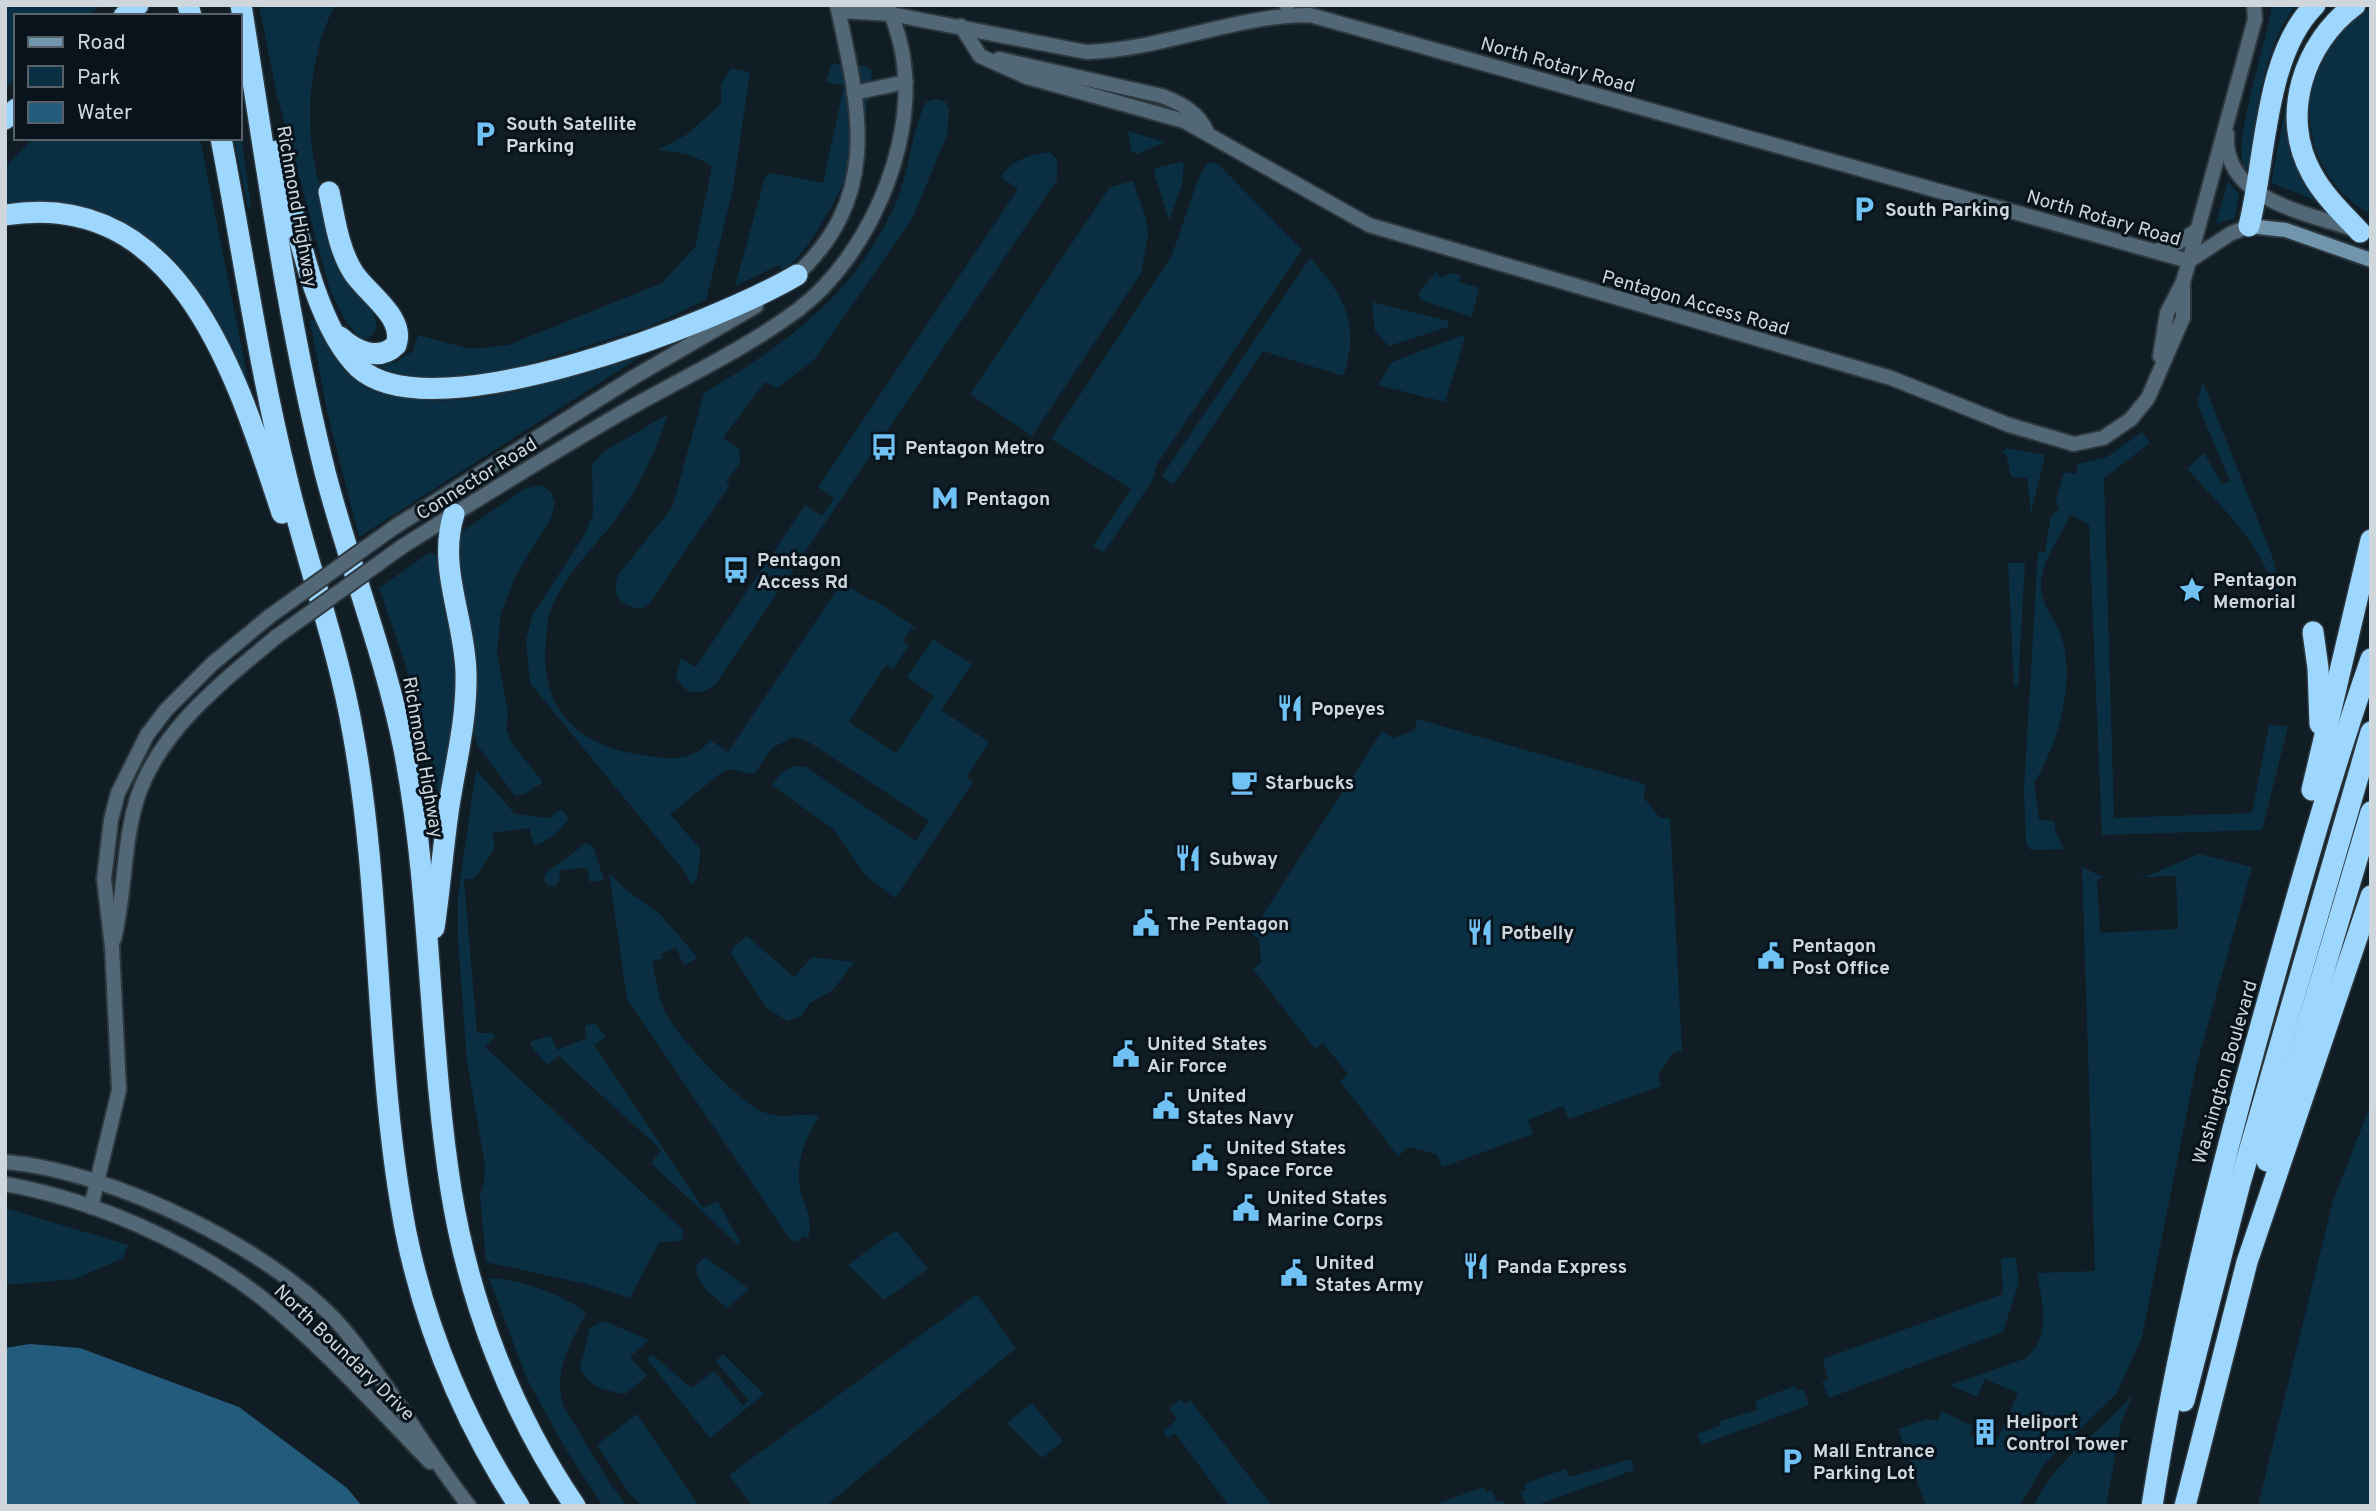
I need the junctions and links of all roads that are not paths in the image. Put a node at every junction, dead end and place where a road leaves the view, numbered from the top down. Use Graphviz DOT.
graph roads {
  1 [pos="241,5"];
  2 [pos="2254,5"];
  3 [pos="2315,5"];
  4 [pos="2355,5"];
  5 [pos="838,8"];
  6 [pos="1287,8"];
  7 [pos="890,10"];
  8 [pos="961,26"];
  9 [pos="247,43"];
  10 [pos="906,82"];
  11 [pos="854,93"];
  12 [pos="2228,116"];
  13 [pos="221,140"];
  14 [pos="329,192"];
  15 [pos="2257,194"];
  16 [pos="5,215"];
  17 [pos="2249,226"];
  18 [pos="2197,230"];
  19 [pos="2365,234"];
  20 [pos="2154,251"];
  21 [pos="2371,260"];
  22 [pos="2189,261"];
  23 [pos="797,275"];
  24 [pos="766,296"];
  25 [pos="331,328"];
  26 [pos="454,514"];
  27 [pos="2371,540"];
  28 [pos="2313,632"];
  29 [pos="332,642"];
  30 [pos="2371,659"];
  31 [pos="2371,732"];
  32 [pos="2319,763"];
  33 [pos="2371,812"];
  34 [pos="2371,896"];
  35 [pos="2289,924"];
  36 [pos="112,947"];
  37 [pos="429,969"];
  38 [pos="5,1162"];
  39 [pos="98,1182"];
  40 [pos="5,1184"];
  41 [pos="91,1207"];
  42 [pos="2247,1262"];
  43 [pos="453,1486"];
  44 [pos="469,1506"];
  45 [pos="520,1506"];
  46 [pos="575,1506"];
  47 [pos="2153,1506"];
  48 [pos="2185,1506"];
  1 -- 9 [label="highway, Richmond Highway"];
  2 -- 12 [label="street, Pentagon Access Road"];
  3 -- 15 [label="highway"];
  4 -- 19 [label="highway"];
  5 -- 7 [label="street, North Rotary Road"];
  5 -- 11 [label="street"];
  6 -- 8 [label="street, North Rotary Road"];
  6 -- 20 [label="street, North Rotary Road"];
  7 -- 8 [label="street, North Rotary Road"];
  7 -- 10 [label="street, Connector Road"];
  8 -- 22 [label="street, Pentagon Access Road"];
  9 -- 25 [label="highway"];
  9 -- 37 [label="highway, Richmond Highway"];
  10 -- 11 [label="street"];
  10 -- 26 [label="street, Connector Road"];
  11 -- 23 [label="street"];
  12 -- 15 [label="street, Pentagon Access Road"];
  12 -- 18 [label="street, Pentagon Access Road"];
  13 -- 29 [label="highway"];
  14 -- 25 [label="highway"];
  15 -- 17 [label="highway"];
  15 -- 19 [label="street"];
  16 -- 29 [label="highway"];
  17 -- 21 [label="main road"];
  17 -- 22 [label="street, North Rotary Road"];
  18 -- 20 [label="street"];
  18 -- 22 [label="street, Pentagon Access Road"];
  20 -- 22 [label="street, North Rotary Road"];
  23 -- 24 [label="highway"];
  24 -- 25 [label="highway"];
  24 -- 36 [label="street, Connector Road, bridge"];
  26 -- 36 [label="street, Connector Road, bridge"];
  26 -- 37 [label="highway"];
  27 -- 32 [label="highway"];
  28 -- 32 [label="highway"];
  29 -- 45 [label="highway"];
  30 -- 35 [label="highway, Washington Boulevard"];
  31 -- 47 [label="highway"];
  32 -- 35 [label="highway"];
  33 -- 42 [label="highway"];
  34 -- 42 [label="highway"];
  35 -- 47 [label="highway, Washington Boulevard"];
  36 -- 39 [label="street, Connector Road"];
  37 -- 46 [label="highway, Richmond Highway"];
  38 -- 39 [label="street, North Boundary Drive"];
  39 -- 41 [label="street, Connector Road"];
  39 -- 43 [label="street, North Boundary Drive"];
  40 -- 41 [label="street, North Boundary Drive"];
  41 -- 43 [label="street, North Boundary Drive"];
  42 -- 48 [label="highway"];
  43 -- 44 [label="street, North Boundary Drive"];
}
